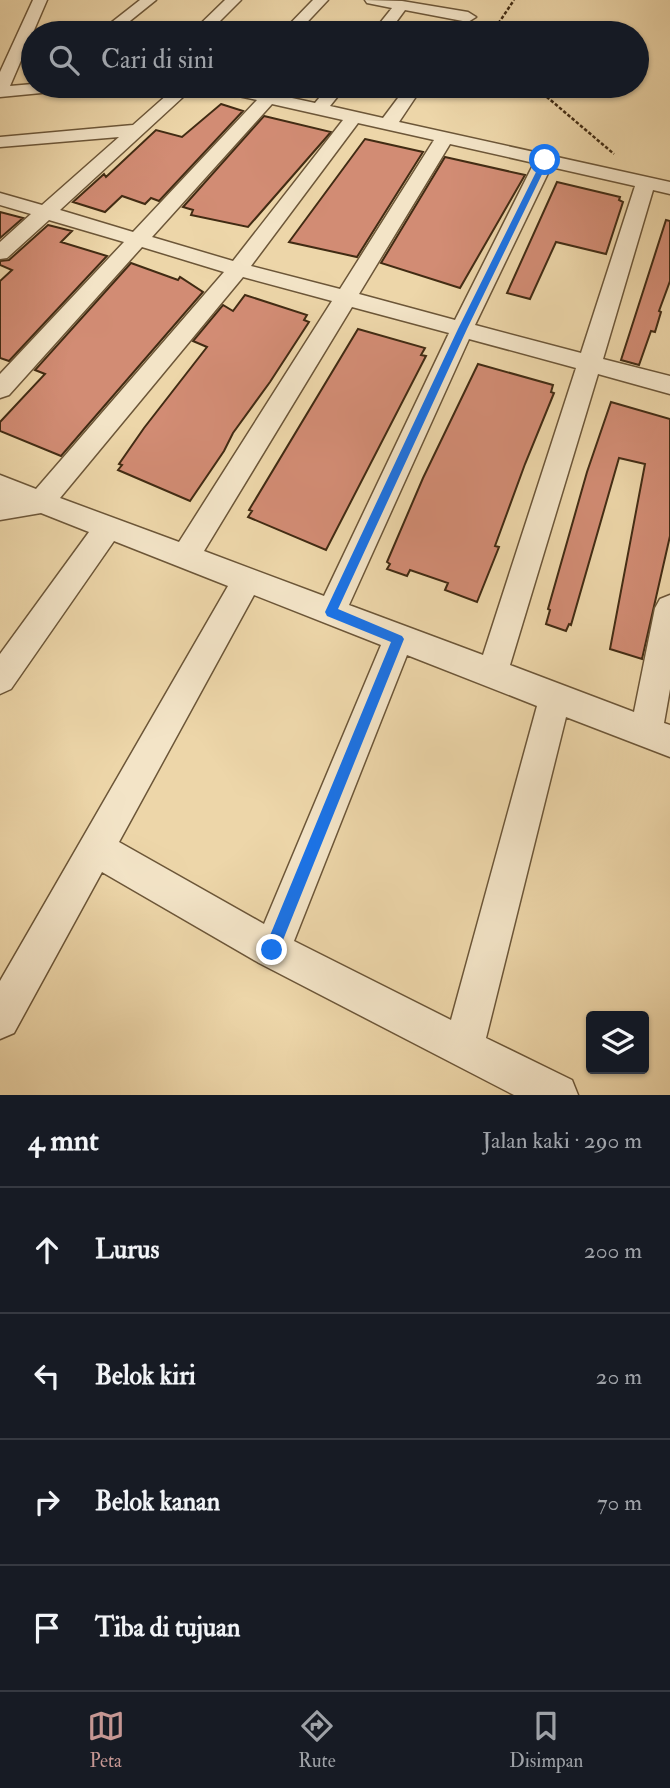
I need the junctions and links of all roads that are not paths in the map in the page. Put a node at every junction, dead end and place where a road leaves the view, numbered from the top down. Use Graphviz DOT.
graph roads {
  1 [pos="40,0"];
  2 [pos="234,0"];
  3 [pos="321,0"];
  4 [pos="372,0"];
  5 [pos="142,1"];
  6 [pos="402,5"];
  7 [pos="31,21"];
  8 [pos="120,21"];
  9 [pos="212,21"];
  10 [pos="301,21"];
  11 [pos="389,21"];
  12 [pos="465,21"];
  13 [pos="21,43"];
  14 [pos="21,89"];
  15 [pos="0,91"];
  16 [pos="173,98"];
  17 [pos="268,98"];
  18 [pos="328,98"];
  19 [pos="407,98"];
  20 [pos="318,110"];
  21 [pos="353,118"];
  22 [pos="389,123"];
  23 [pos="136,130"];
  24 [pos="445,138"];
  25 [pos="0,142"];
  26 [pos="545,160"];
  27 [pos="658,185"];
  28 [pos="0,199"];
  29 [pos="43,212"];
  30 [pos="137,238"];
  31 [pos="0,253"];
  32 [pos="238,269"];
  33 [pos="347,298"];
  34 [pos="462,329"];
  35 [pos="588,363"];
  36 [pos="670,385"];
  37 [pos="0,389"];
  38 [pos="0,486"];
  39 [pos="41,502"];
  40 [pos="0,509"];
  41 [pos="108,527"];
  42 [pos="186,555"];
  43 [pos="247,580"];
  44 [pos="670,608"];
  45 [pos="331,612"];
  46 [pos="398,639"];
  47 [pos="10,651"];
  48 [pos="492,674"];
  49 [pos="0,679"];
  50 [pos="555,699"];
  51 [pos="658,737"];
  52 [pos="97,849"];
  53 [pos="272,950"];
  54 [pos="0,1019"];
  55 [pos="463,1048"];
  56 [pos="557,1095"];
  1 -- 7 [label="street"];
  2 -- 9 [label="street"];
  3 -- 10 [label="street"];
  4 -- 6 [label="street"];
  5 -- 8 [label="street"];
  6 -- 11 [label="street"];
  6 -- 12 [label="street"];
  13 -- 15 [label="street"];
  14 -- 15 [label="street"];
  16 -- 23 [label="street"];
  17 -- 20 [label="street"];
  17 -- 30 [label="street"];
  18 -- 20 [label="street"];
  19 -- 22 [label="street"];
  20 -- 21 [label="street"];
  21 -- 22 [label="street"];
  21 -- 32 [label="street"];
  22 -- 24 [label="street"];
  23 -- 25 [label="street"];
  23 -- 29 [label="street"];
  24 -- 26 [label="street"];
  24 -- 33 [label="street"];
  26 -- 27 [label="street"];
  26 -- 34 [label="street"];
  27 -- 35 [label="street"];
  28 -- 29 [label="street"];
  29 -- 30 [label="street"];
  29 -- 31 [label="street"];
  30 -- 32 [label="street"];
  30 -- 37 [label="street"];
  32 -- 33 [label="street"];
  32 -- 39 [label="street"];
  33 -- 34 [label="street"];
  33 -- 42 [label="street"];
  34 -- 35 [label="street"];
  34 -- 45 [label="street"];
  35 -- 36 [label="street"];
  35 -- 48 [label="street"];
  38 -- 39 [label="street"];
  39 -- 40 [label="street"];
  39 -- 41 [label="street"];
  41 -- 42 [label="street"];
  41 -- 47 [label="street"];
  42 -- 43 [label="street"];
  43 -- 45 [label="street"];
  43 -- 52 [label="street"];
  44 -- 51 [label="street"];
  45 -- 46 [label="street"];
  46 -- 48 [label="street"];
  46 -- 53 [label="street"];
  47 -- 49 [label="street"];
  48 -- 50 [label="street"];
  50 -- 51 [label="street"];
  50 -- 55 [label="street"];
  52 -- 53 [label="street"];
  52 -- 54 [label="street"];
  53 -- 55 [label="street"];
  55 -- 56 [label="street"];
}
